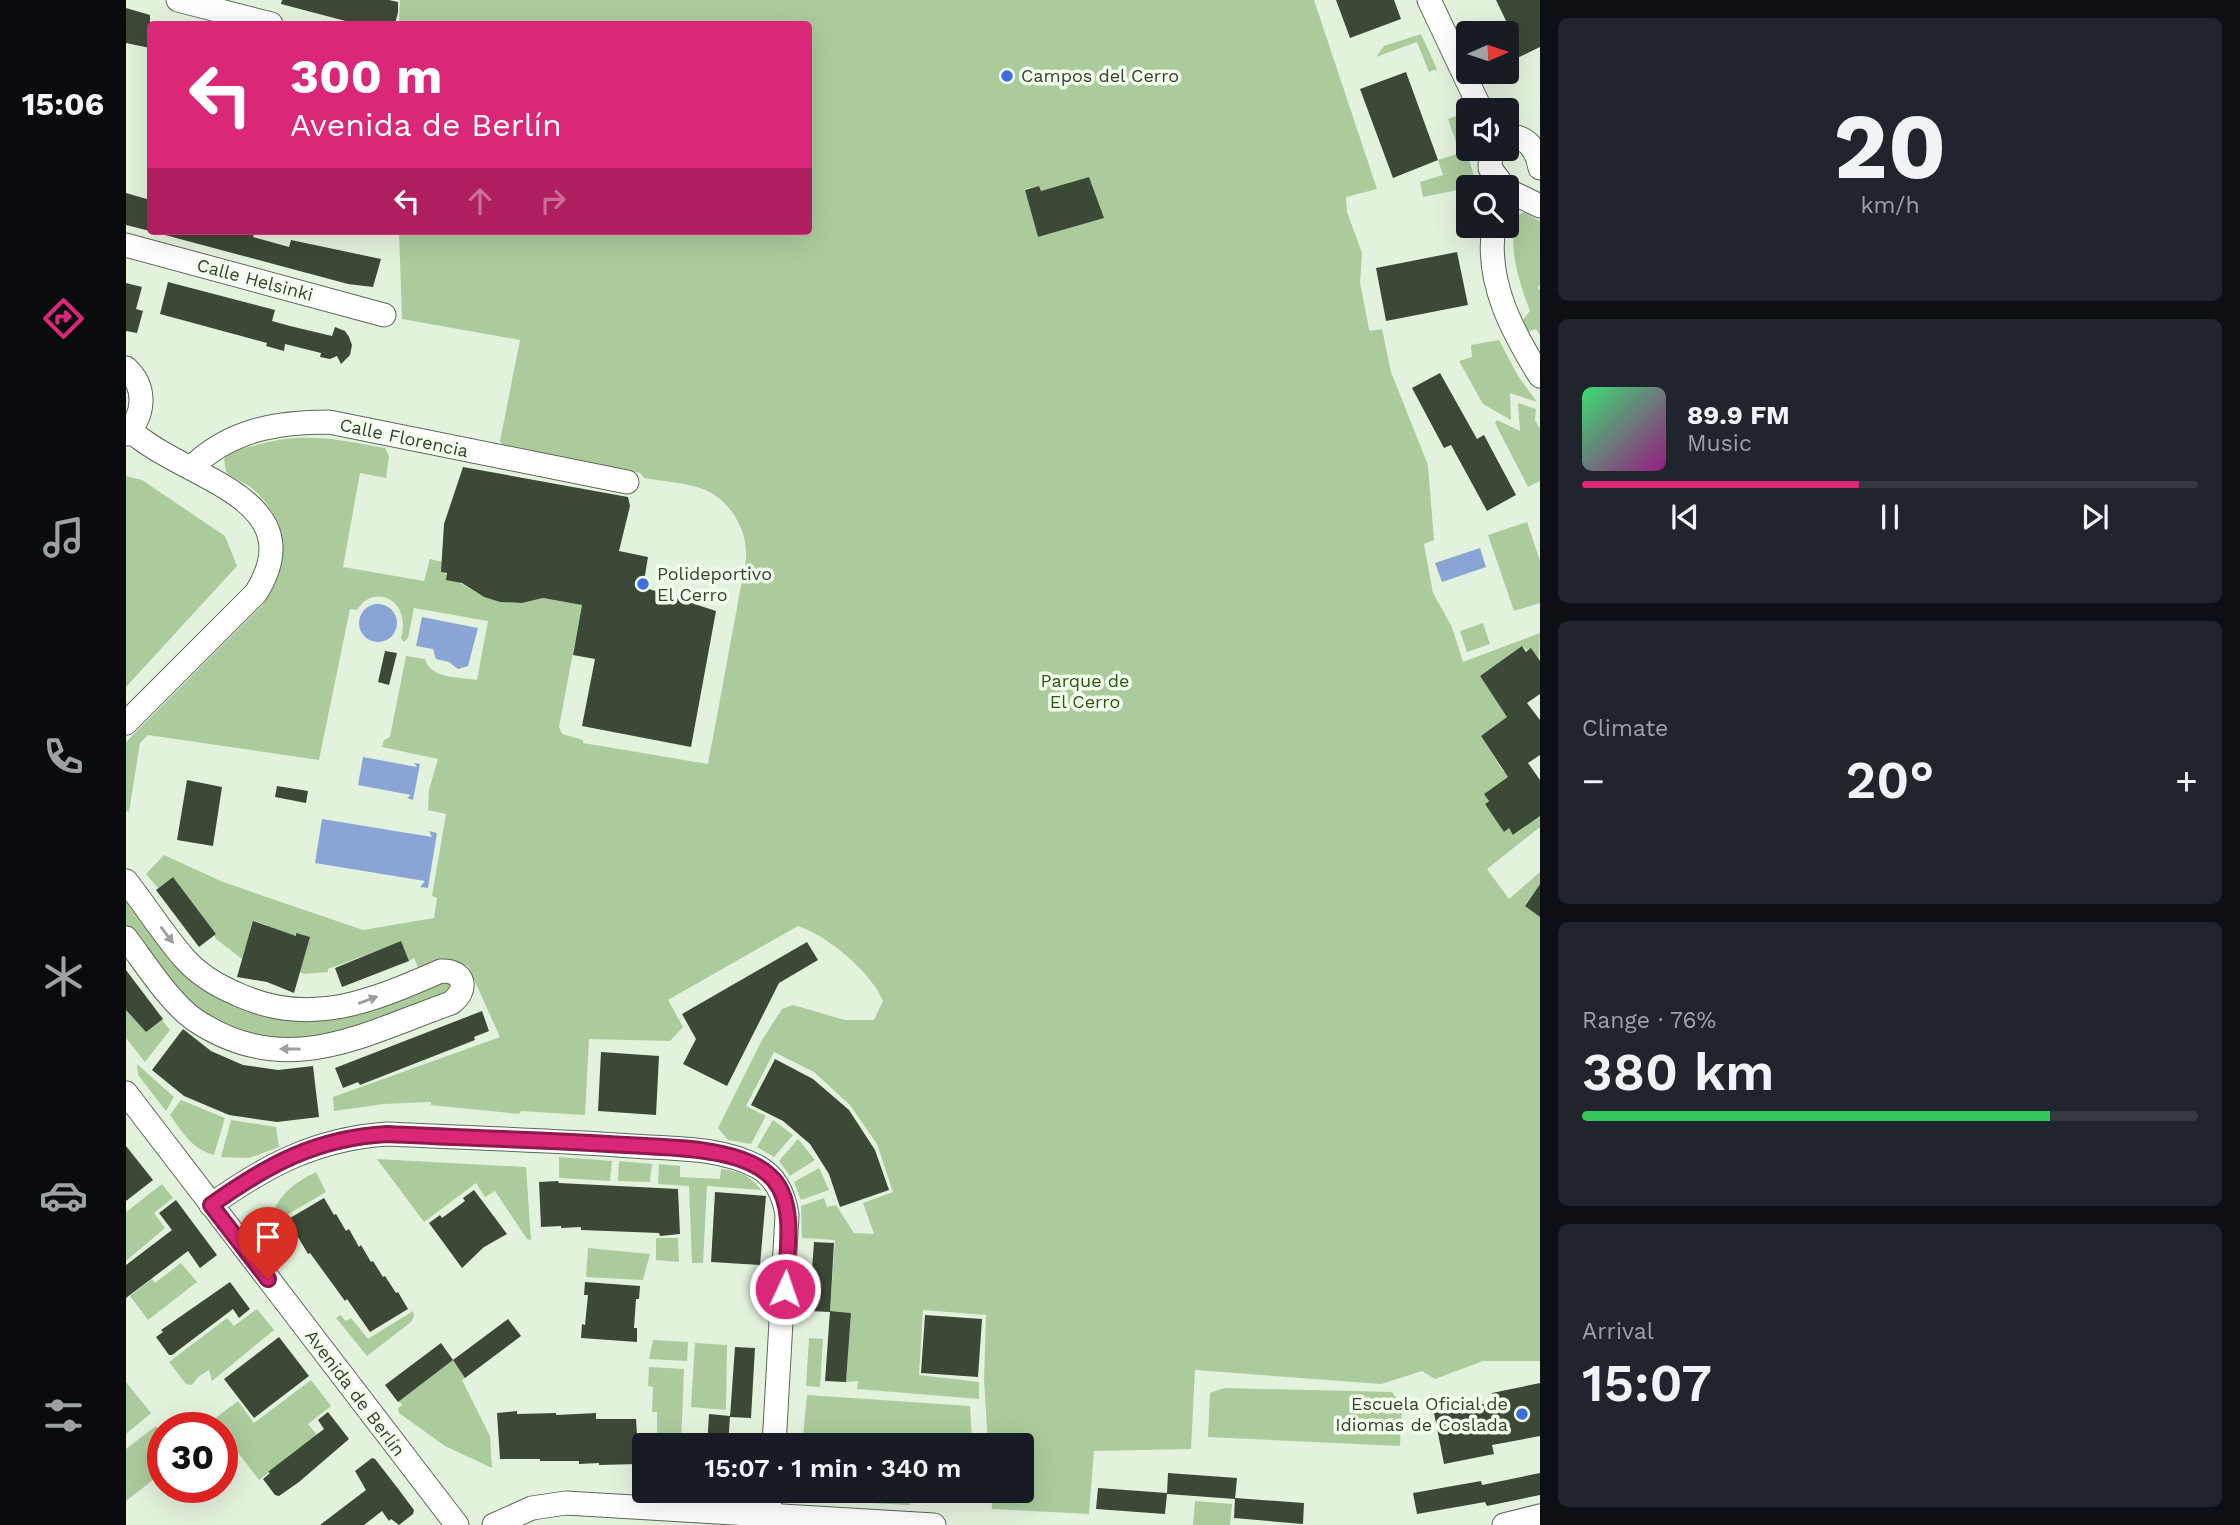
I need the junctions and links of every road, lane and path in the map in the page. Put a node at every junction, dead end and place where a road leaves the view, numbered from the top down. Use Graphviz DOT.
graph roads {
  1 [pos="178,0"];
  2 [pos="1429,0"];
  3 [pos="259,21"];
  4 [pos="1475,98"];
  5 [pos="1540,127"];
  6 [pos="1519,133"];
  7 [pos="1519,140"];
  8 [pos="1540,164"];
  9 [pos="1519,191"];
  10 [pos="1492,238"];
  11 [pos="126,245"];
  12 [pos="384,315"];
  13 [pos="126,368"];
  14 [pos="1540,376"];
  15 [pos="128,432"];
  16 [pos="191,468"];
  17 [pos="627,482"];
  18 [pos="126,723"];
  19 [pos="126,881"];
  20 [pos="126,938"];
  21 [pos="126,1093"];
  22 [pos="211,1205"];
  23 [pos="775,1433"];
  24 [pos="632,1503"];
  25 [pos="776,1503"];
  26 [pos="1540,1516"];
  27 [pos="457,1525"];
  28 [pos="494,1525"];
  29 [pos="933,1525"];
  30 [pos="1506,1525"];
  1 -- 3 [label="street"];
  2 -- 4 [label="street"];
  5 -- 6 [label="street"];
  7 -- 8 [label="street"];
  8 -- 9 [label="street"];
  10 -- 14 [label="street"];
  11 -- 12 [label="street, Calle Helsinki"];
  13 -- 15 [label="street"];
  15 -- 16 [label="street"];
  16 -- 17 [label="street, Calle Florencia"];
  16 -- 18 [label="street"];
  19 -- 20 [label="street, one-way"];
  21 -- 22 [label="street, Avenida de Berlín"];
  22 -- 23 [label="street"];
  22 -- 27 [label="street, Avenida de Berlín"];
  24 -- 28 [label="street"];
  25 -- 29 [label="street"];
  26 -- 30 [label="street"];
}
